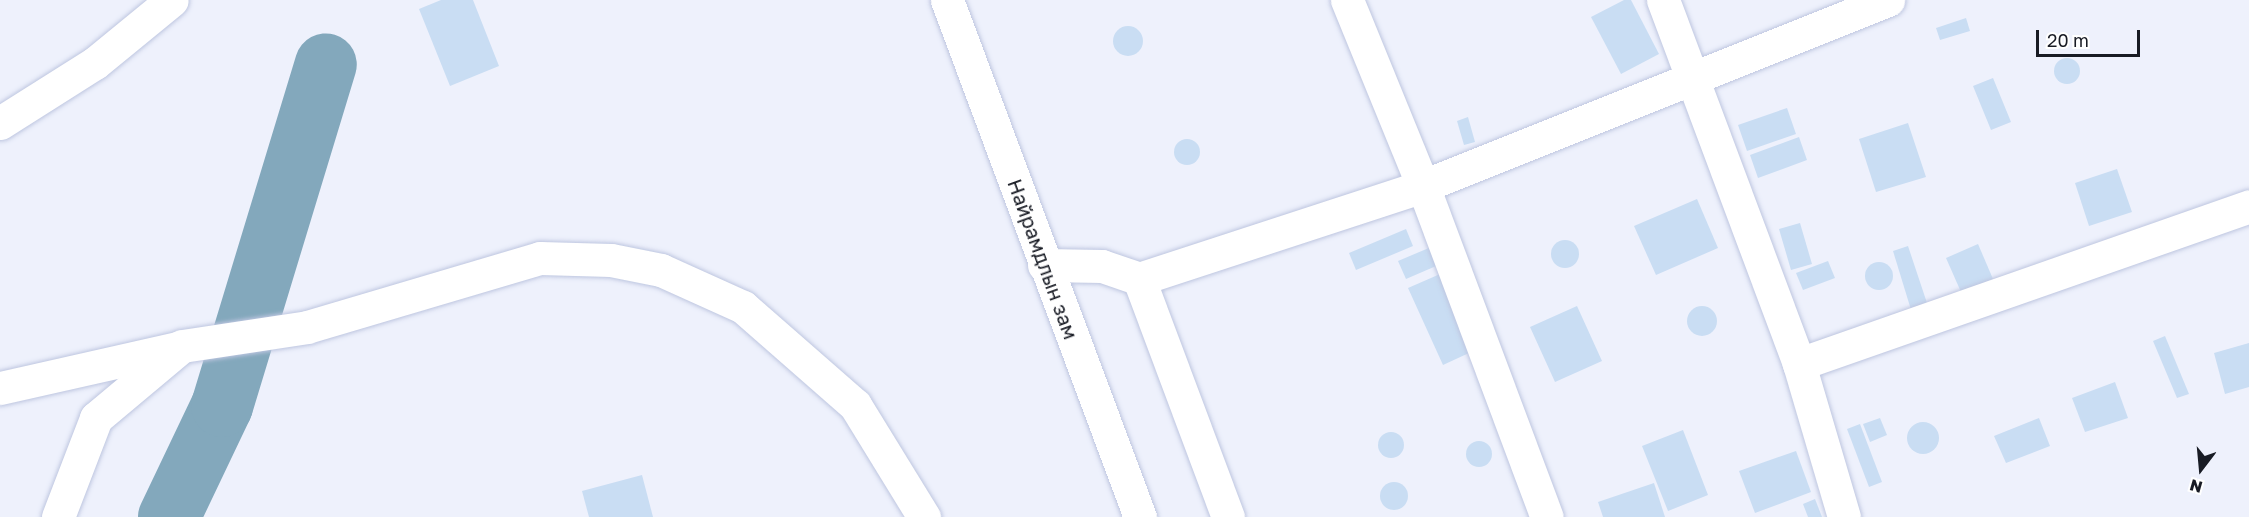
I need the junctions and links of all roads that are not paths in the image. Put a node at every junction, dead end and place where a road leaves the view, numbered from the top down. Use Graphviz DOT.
graph roads {
  1 [pos="172,0"];
  2 [pos="947,0"];
  3 [pos="1347,0"];
  4 [pos="1663,0"];
  5 [pos="1888,0"];
  6 [pos="1691,75"];
  7 [pos="0,123"];
  8 [pos="1423,186"];
  9 [pos="2249,206"];
  10 [pos="1044,265"];
  11 [pos="1139,279"];
  12 [pos="185,346"];
  13 [pos="1799,364"];
  14 [pos="0,388"];
  15 [pos="58,517"];
  16 [pos="924,517"];
  17 [pos="1140,517"];
  18 [pos="1228,517"];
  19 [pos="1547,517"];
  20 [pos="1844,517"];
  1 -- 7 [label="street"];
  2 -- 10 [label="street, Найрамдлын зам"];
  3 -- 8 [label="street"];
  4 -- 6 [label="street"];
  5 -- 6 [label="street"];
  6 -- 8 [label="street"];
  6 -- 13 [label="street"];
  8 -- 11 [label="street"];
  8 -- 19 [label="street"];
  9 -- 13 [label="street"];
  10 -- 11 [label="street"];
  10 -- 17 [label="street, Найрамдлын зам"];
  11 -- 18 [label="street"];
  12 -- 14 [label="street"];
  12 -- 15 [label="street"];
  12 -- 16 [label="street"];
  13 -- 20 [label="street"];
}
